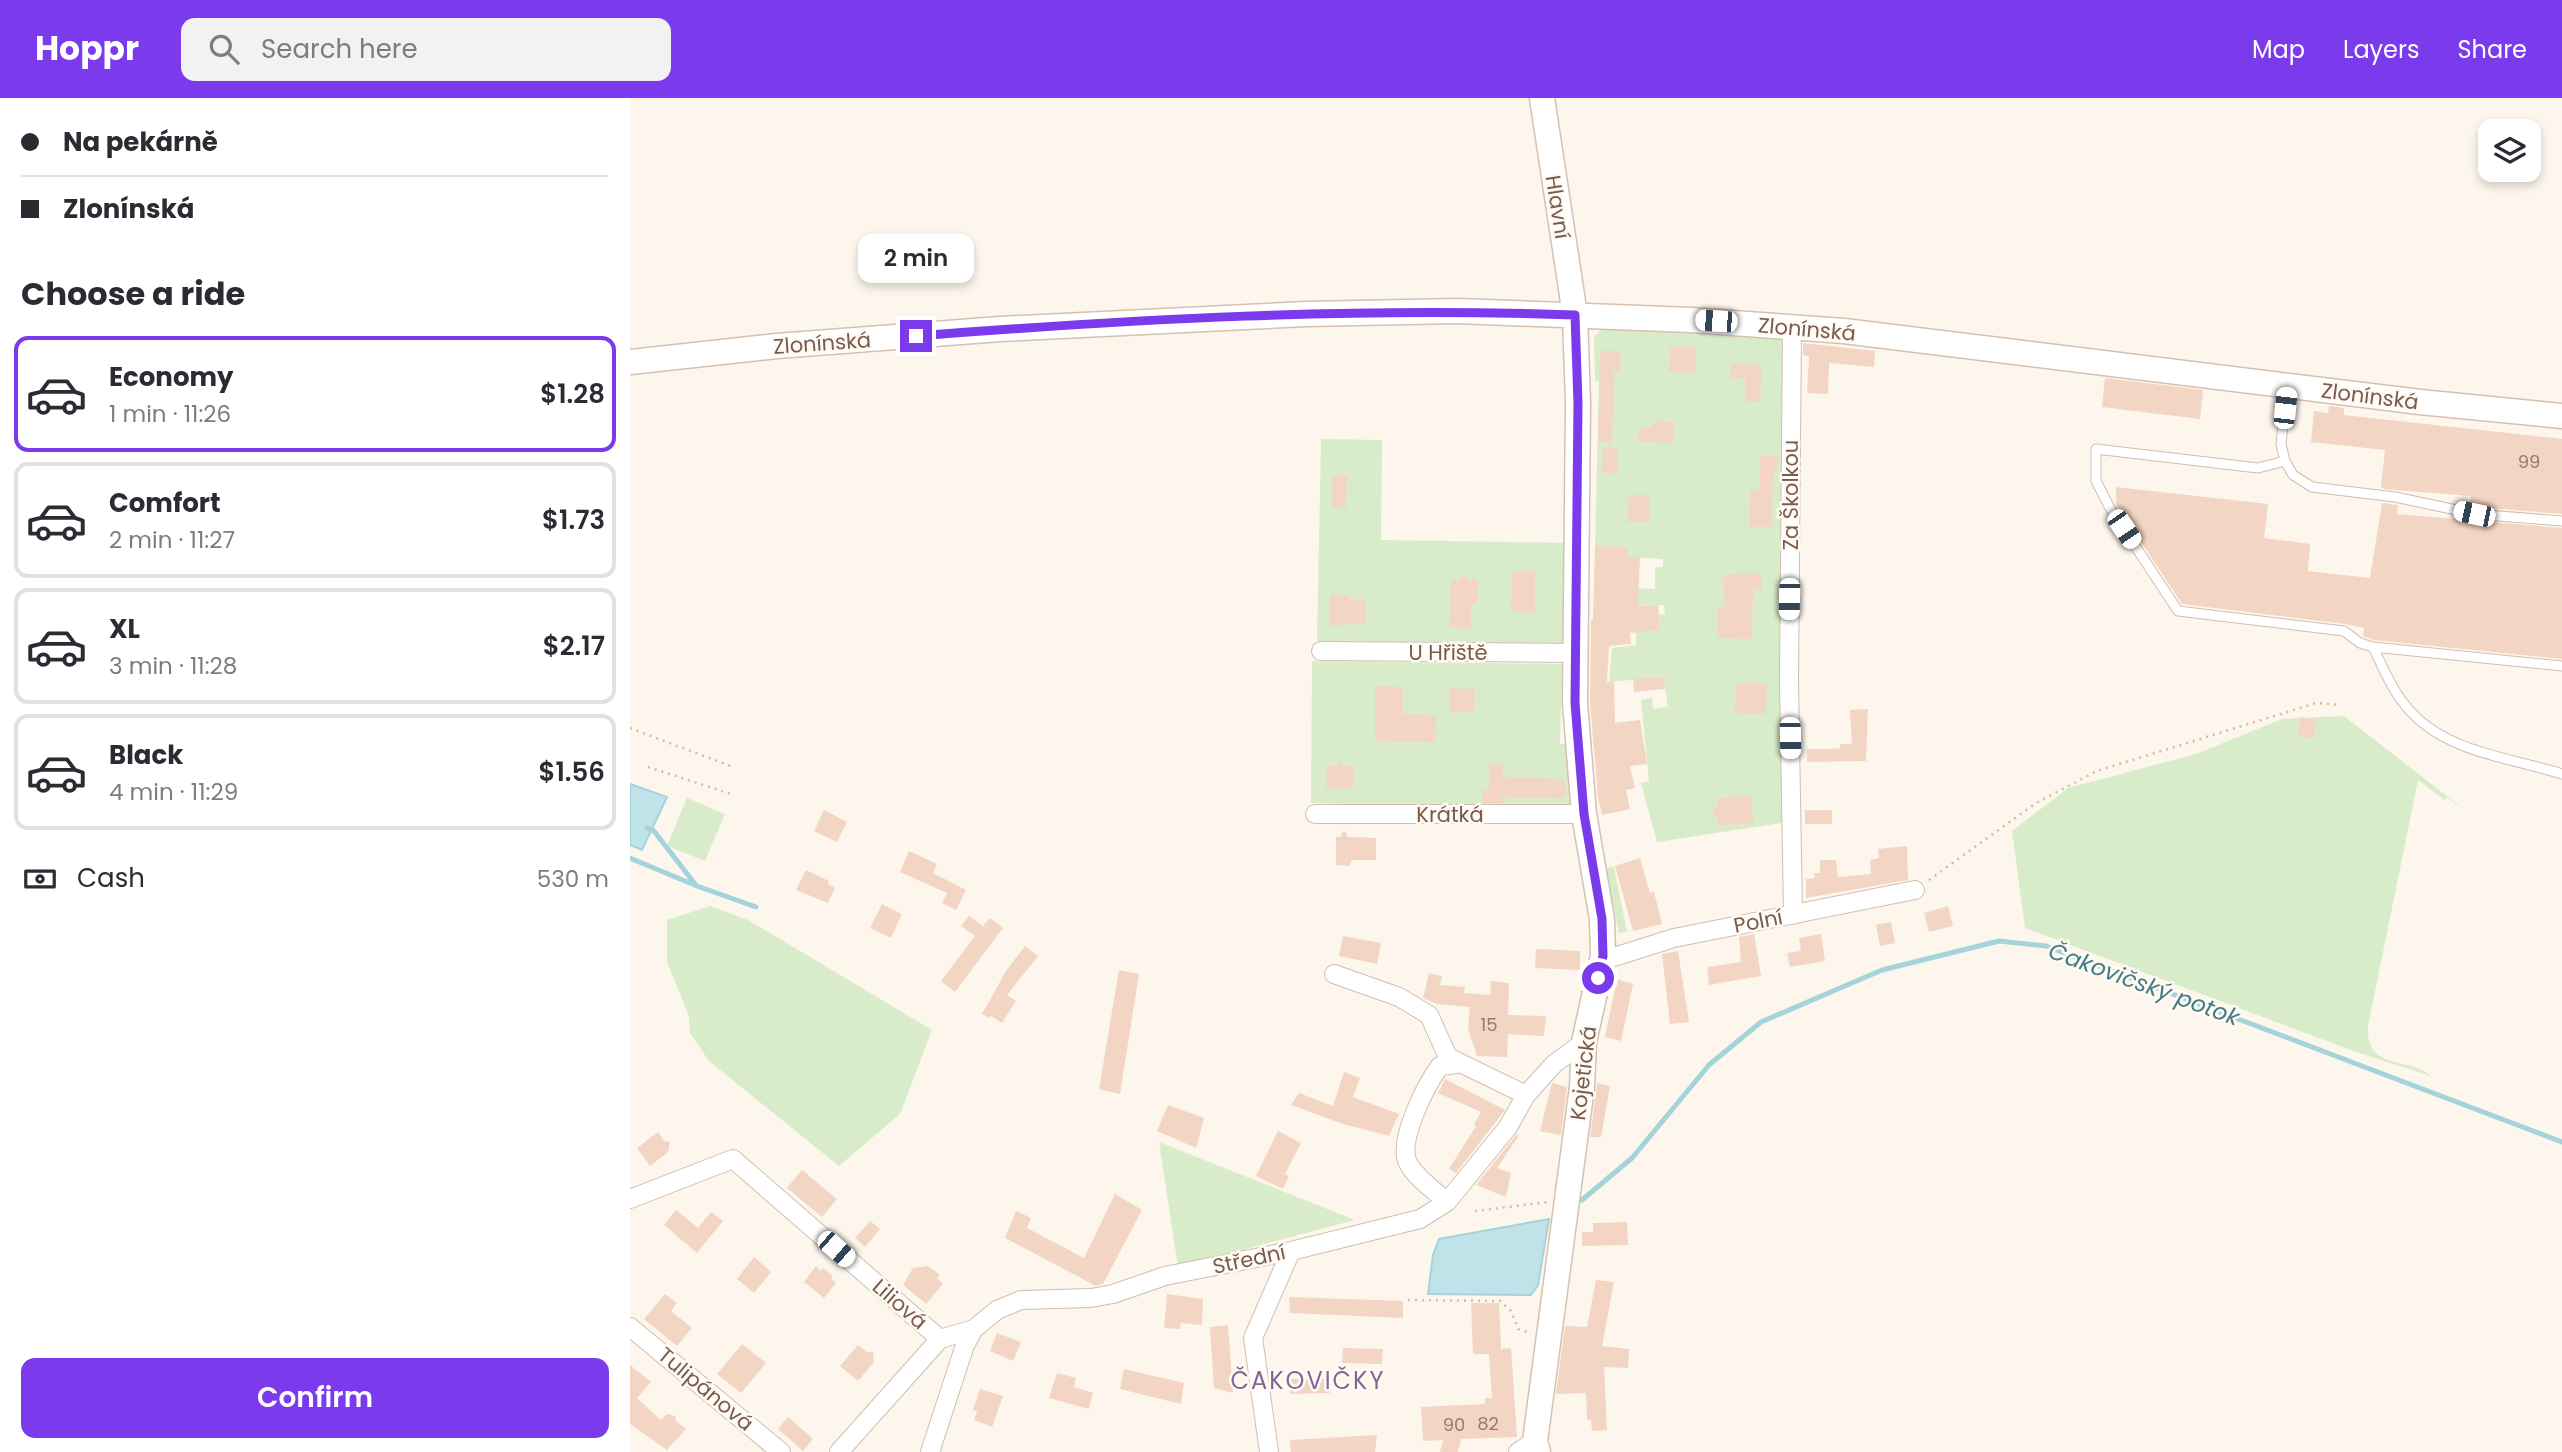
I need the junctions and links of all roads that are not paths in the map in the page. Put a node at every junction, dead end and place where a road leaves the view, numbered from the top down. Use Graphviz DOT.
graph roads {
  1 [pos="1542,98"];
  2 [pos="1575,315"];
  3 [pos="1792,327"];
  4 [pos="630,362"];
  5 [pos="2288,386"];
  6 [pos="2562,416"];
  7 [pos="2285,461"];
  8 [pos="2562,522"];
  9 [pos="2373,648"];
  10 [pos="1321,651"];
  11 [pos="1575,653"];
  12 [pos="2562,666"];
  13 [pos="2562,774"];
  14 [pos="1315,814"];
  15 [pos="1584,814"];
  16 [pos="1915,890"];
  17 [pos="1793,915"];
  18 [pos="1603,956"];
  19 [pos="1334,974"];
  20 [pos="1584,1042"];
  21 [pos="1457,1064"];
  22 [pos="1526,1095"];
  23 [pos="630,1199"];
  24 [pos="1447,1202"];
  25 [pos="1291,1251"];
  26 [pos="630,1327"];
  27 [pos="974,1329"];
  28 [pos="940,1339"];
  29 [pos="1530,1448"];
  30 [pos="781,1452"];
  31 [pos="839,1452"];
  32 [pos="930,1452"];
  33 [pos="1269,1452"];
  1 -- 2 [label="street, Hlavní"];
  2 -- 3 [label="street, Zlonínská"];
  2 -- 4 [label="street, Zlonínská"];
  2 -- 11 [label="street, Kojetická"];
  3 -- 5 [label="street, Zlonínská"];
  3 -- 17 [label="street, Za Školkou"];
  5 -- 6 [label="street, Zlonínská"];
  5 -- 7 [label="lane"];
  7 -- 8 [label="lane"];
  7 -- 9 [label="lane"];
  9 -- 12 [label="lane"];
  9 -- 13 [label="lane"];
  10 -- 11 [label="street, U Hřiště"];
  11 -- 15 [label="street, Kojetická"];
  14 -- 15 [label="street, Krátká"];
  15 -- 18 [label="street, Kojetická"];
  16 -- 17 [label="street, Polní"];
  17 -- 18 [label="street, Polní"];
  18 -- 20 [label="street, Kojetická"];
  19 -- 21 [label="street"];
  20 -- 22 [label="street, Střední"];
  20 -- 29 [label="street, Kojetická"];
  21 -- 22 [label="street"];
  21 -- 24 [label="street"];
  22 -- 24 [label="street, Střední"];
  23 -- 28 [label="street, Liliová"];
  24 -- 25 [label="street, Střední"];
  25 -- 27 [label="street, Střední"];
  25 -- 33 [label="street"];
  26 -- 30 [label="street, Tulipánová"];
  27 -- 28 [label="street"];
  27 -- 32 [label="street, Střední"];
  28 -- 31 [label="street"];
}
